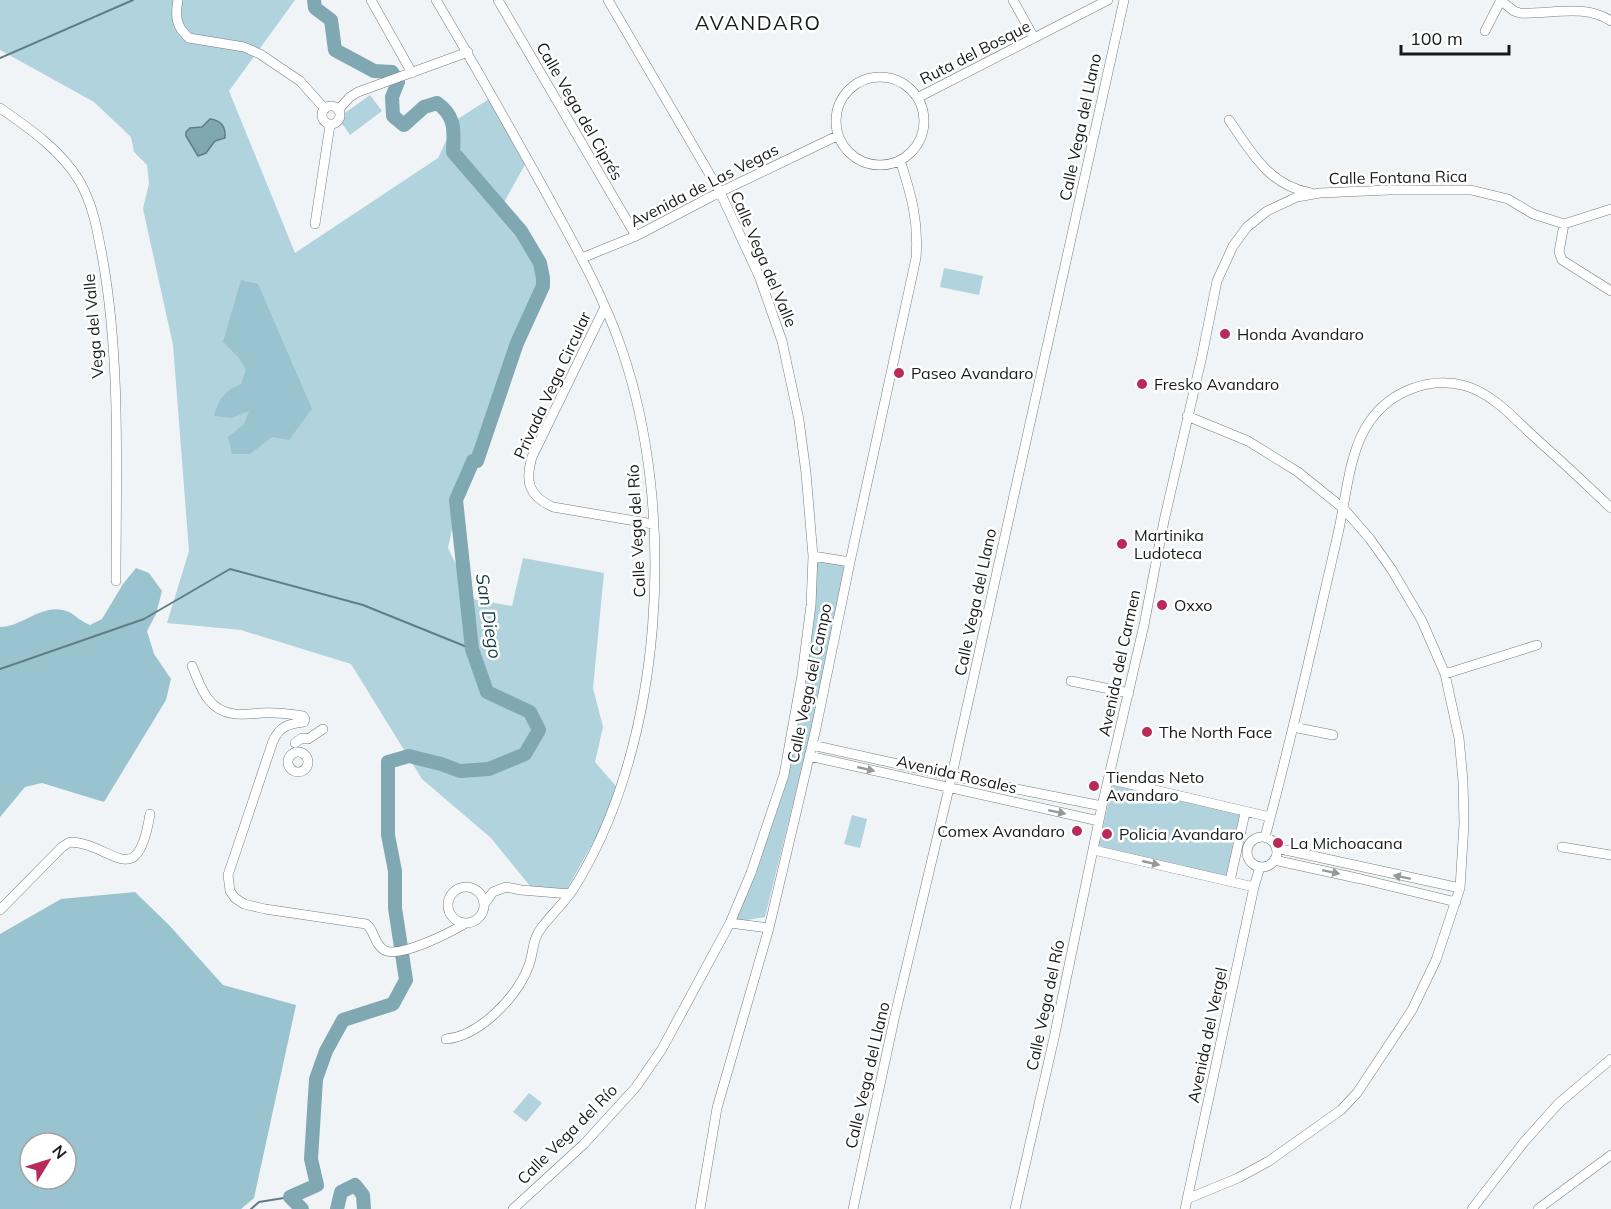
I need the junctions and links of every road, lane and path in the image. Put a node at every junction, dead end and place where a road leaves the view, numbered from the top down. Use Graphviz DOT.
graph roads {
  1 [pos="178,0"];
  2 [pos="371,0"];
  3 [pos="436,0"];
  4 [pos="498,0"];
  5 [pos="608,0"];
  6 [pos="1012,0"];
  7 [pos="1108,0"];
  8 [pos="1124,0"];
  9 [pos="1500,0"];
  10 [pos="1611,21"];
  11 [pos="1485,31"];
  12 [pos="1034,38"];
  13 [pos="468,52"];
  14 [pos="412,73"];
  15 [pos="919,97"];
  16 [pos="0,108"];
  17 [pos="325,109"];
  18 [pos="338,110"];
  19 [pos="1229,120"];
  20 [pos="330,124"];
  21 [pos="837,136"];
  22 [pos="900,160"];
  23 [pos="720,192"];
  24 [pos="1320,194"];
  25 [pos="1611,209"];
  26 [pos="315,224"];
  27 [pos="1564,224"];
  28 [pos="636,236"];
  29 [pos="582,258"];
  30 [pos="1217,281"];
  31 [pos="1611,291"];
  32 [pos="605,307"];
  33 [pos="1187,416"];
  34 [pos="1611,508"];
  35 [pos="1344,509"];
  36 [pos="653,524"];
  37 [pos="813,556"];
  38 [pos="850,562"];
  39 [pos="116,581"];
  40 [pos="1537,645"];
  41 [pos="192,666"];
  42 [pos="1445,675"];
  43 [pos="1071,681"];
  44 [pos="1129,693"];
  45 [pos="287,724"];
  46 [pos="1293,727"];
  47 [pos="323,729"];
  48 [pos="1333,735"];
  49 [pos="812,745"];
  50 [pos="809,756"];
  51 [pos="952,776"];
  52 [pos="1108,779"];
  53 [pos="950,788"];
  54 [pos="1102,806"];
  55 [pos="1245,813"];
  56 [pos="150,814"];
  57 [pos="1270,818"];
  58 [pos="1099,821"];
  59 [pos="1265,837"];
  60 [pos="1562,847"];
  61 [pos="1242,848"];
  62 [pos="1276,848"];
  63 [pos="1094,850"];
  64 [pos="1611,855"];
  65 [pos="1274,860"];
  66 [pos="1260,867"];
  67 [pos="1363,869"];
  68 [pos="1361,879"];
  69 [pos="1230,881"];
  70 [pos="1254,887"];
  71 [pos="1460,888"];
  72 [pos="570,894"];
  73 [pos="1456,902"];
  74 [pos="485,903"];
  75 [pos="0,910"];
  76 [pos="466,923"];
  77 [pos="730,923"];
  78 [pos="769,928"];
  79 [pos="446,1039"];
  80 [pos="1611,1059"];
  81 [pos="1611,1155"];
  82 [pos="1187,1199"];
  83 [pos="513,1209"];
  84 [pos="700,1209"];
  85 [pos="852,1209"];
  86 [pos="1015,1209"];
  87 [pos="1185,1209"];
  88 [pos="1472,1209"];
  89 [pos="1538,1209"];
  1 -- 17 [label="street"];
  2 -- 14 [label="street"];
  3 -- 13 [label="street, Calle Vega del Río"];
  4 -- 28 [label="street, Calle Vega del Ciprés"];
  5 -- 23 [label="street, Calle Vega del Valle"];
  6 -- 12 [label="street"];
  7 -- 12 [label="street, Ruta del Bosque"];
  8 -- 51 [label="street, Calle Vega del Llano"];
  9 -- 10 [label="street"];
  9 -- 11 [label="street"];
  12 -- 15 [label="street, Ruta del Bosque"];
  13 -- 14 [label="street"];
  13 -- 29 [label="street, Calle Vega del Río"];
  14 -- 18 [label="street"];
  15 -- 21 [label="street"];
  15 -- 22 [label="street"];
  16 -- 39 [label="street, Vega del Valle"];
  17 -- 18 [label="street"];
  17 -- 20 [label="street"];
  18 -- 20 [label="street"];
  19 -- 24 [label="street"];
  20 -- 26 [label="street"];
  21 -- 22 [label="street"];
  21 -- 23 [label="street, Avenida de Las Vegas"];
  22 -- 38 [label="street, Calle Vega del Campo"];
  23 -- 28 [label="street, Avenida de Las Vegas"];
  23 -- 37 [label="street, Calle Vega del Valle"];
  24 -- 27 [label="street, Calle Fontana Rica"];
  24 -- 30 [label="street, Calle Fontana Rica"];
  25 -- 27 [label="street"];
  27 -- 31 [label="street"];
  28 -- 29 [label="street, Avenida de Las Vegas"];
  29 -- 32 [label="street, Calle Vega del Río"];
  30 -- 33 [label="street, Avenida del Carmen"];
  32 -- 36 [label="street, Calle Vega del Río"];
  32 -- 36 [label="street, Privada Vega Circular"];
  33 -- 35 [label="street"];
  33 -- 44 [label="street, Avenida del Carmen"];
  34 -- 35 [label="street"];
  35 -- 42 [label="street"];
  35 -- 46 [label="street"];
  36 -- 72 [label="street, Calle Vega del Río"];
  37 -- 38 [label="street"];
  37 -- 77 [label="street, Calle Vega del Campo"];
  38 -- 49 [label="street, Calle Vega del Campo"];
  40 -- 42 [label="street"];
  41 -- 45 [label="street"];
  42 -- 71 [label="street"];
  43 -- 44 [label="street"];
  44 -- 52 [label="street, Avenida del Carmen"];
  45 -- 47 [label="street"];
  45 -- 76 [label="street"];
  46 -- 48 [label="street"];
  46 -- 57 [label="street"];
  49 -- 50 [label="street, Calle Vega del Campo"];
  49 -- 51 [label="street, Avenida Rosales"];
  50 -- 53 [label="street, Avenida Rosales, one-way"];
  50 -- 78 [label="street, Calle Vega del Campo"];
  51 -- 53 [label="street, Calle Vega del Llano"];
  51 -- 54 [label="street, Avenida Rosales"];
  52 -- 54 [label="street, Avenida del Carmen"];
  52 -- 55 [label="street"];
  53 -- 58 [label="street, Avenida Rosales, one-way"];
  53 -- 85 [label="street, Calle Vega del Llano"];
  54 -- 58 [label="street, Calle Vega del Río"];
  55 -- 57 [label="street"];
  55 -- 61 [label="street"];
  56 -- 75 [label="street"];
  57 -- 59 [label="street"];
  58 -- 63 [label="street, Calle Vega del Río"];
  59 -- 61 [label="street"];
  59 -- 62 [label="street"];
  60 -- 64 [label="street"];
  61 -- 66 [label="street"];
  61 -- 69 [label="street"];
  62 -- 65 [label="street"];
  62 -- 67 [label="street"];
  63 -- 69 [label="street, one-way"];
  63 -- 86 [label="street, Calle Vega del Río"];
  65 -- 66 [label="street"];
  65 -- 68 [label="street, one-way"];
  66 -- 70 [label="street, Avenida del Vergel"];
  67 -- 68 [label="street"];
  71 -- 67 [label="street, one-way"];
  68 -- 73 [label="street"];
  69 -- 70 [label="street"];
  70 -- 82 [label="street, Avenida del Vergel"];
  71 -- 73 [label="street"];
  72 -- 74 [label="street"];
  72 -- 79 [label="street, Calle Vega del Río"];
  73 -- 82 [label="street"];
  74 -- 76 [label="street"];
  74 -- 76 [label="street"];
  77 -- 78 [label="street"];
  77 -- 83 [label="street, Calle Vega del Río"];
  78 -- 84 [label="street, Calle Vega del Campo"];
  80 -- 88 [label="street"];
  81 -- 89 [label="street"];
  82 -- 87 [label="street, Avenida del Vergel"];
}
